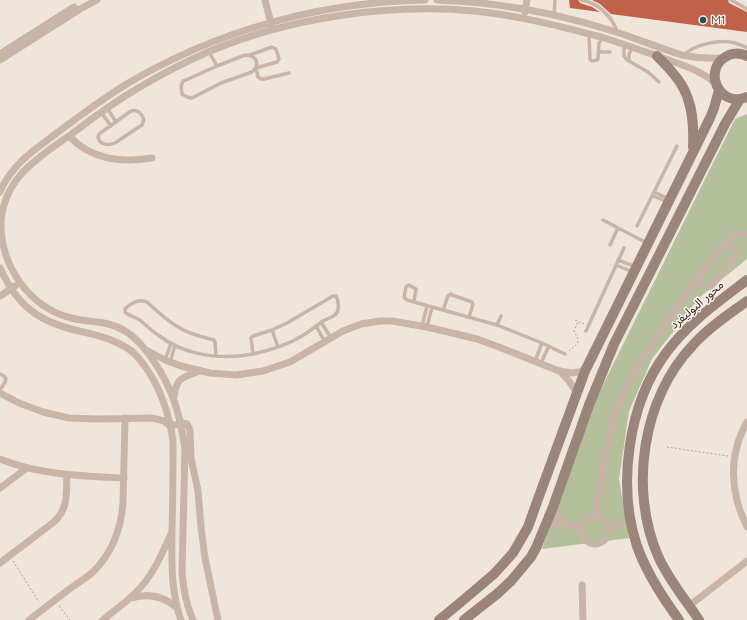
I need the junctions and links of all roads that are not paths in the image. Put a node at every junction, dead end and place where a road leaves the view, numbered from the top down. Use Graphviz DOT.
graph roads {
  1 [pos="86,0"];
  2 [pos="97,0"];
  3 [pos="265,0"];
  4 [pos="425,0"];
  5 [pos="437,0"];
  6 [pos="527,0"];
  7 [pos="555,0"];
  8 [pos="581,0"];
  9 [pos="731,0"];
  10 [pos="526,9"];
  11 [pos="747,9"];
  12 [pos="554,15"];
  13 [pos="524,18"];
  14 [pos="270,22"];
  15 [pos="273,30"];
  16 [pos="618,32"];
  17 [pos="589,34"];
  18 [pos="603,38"];
  19 [pos="624,44"];
  20 [pos="632,46"];
  21 [pos="747,48"];
  22 [pos="210,52"];
  23 [pos="599,52"];
  24 [pos="610,52"];
  25 [pos="0,54"];
  26 [pos="736,54"];
  27 [pos="250,55"];
  28 [pos="658,56"];
  29 [pos="684,56"];
  30 [pos="747,56"];
  31 [pos="724,58"];
  32 [pos="0,60"];
  33 [pos="629,61"];
  34 [pos="217,66"];
  35 [pos="256,68"];
  36 [pos="289,73"];
  37 [pos="659,82"];
  38 [pos="717,87"];
  39 [pos="744,98"];
  40 [pos="104,110"];
  41 [pos="116,122"];
  42 [pos="111,126"];
  43 [pos="69,136"];
  44 [pos="677,146"];
  45 [pos="693,152"];
  46 [pos="152,158"];
  47 [pos="0,192"];
  48 [pos="653,194"];
  49 [pos="669,201"];
  50 [pos="603,220"];
  51 [pos="637,226"];
  52 [pos="618,228"];
  53 [pos="747,234"];
  54 [pos="726,242"];
  55 [pos="648,244"];
  56 [pos="610,245"];
  57 [pos="624,248"];
  58 [pos="618,260"];
  59 [pos="616,265"];
  60 [pos="0,268"];
  61 [pos="635,270"];
  62 [pos="696,280"];
  63 [pos="747,280"];
  64 [pos="19,283"];
  65 [pos="11,289"];
  66 [pos="0,296"];
  67 [pos="747,301"];
  68 [pos="414,302"];
  69 [pos="427,306"];
  70 [pos="432,307"];
  71 [pos="443,310"];
  72 [pos="500,316"];
  73 [pos="469,317"];
  74 [pos="321,322"];
  75 [pos="496,325"];
  76 [pos="316,326"];
  77 [pos="424,326"];
  78 [pos="272,330"];
  79 [pos="586,331"];
  80 [pos="328,341"];
  81 [pos="542,343"];
  82 [pos="171,344"];
  83 [pos="175,346"];
  84 [pos="549,346"];
  85 [pos="143,347"];
  86 [pos="278,347"];
  87 [pos="253,354"];
  88 [pos="566,354"];
  89 [pos="216,356"];
  90 [pos="168,361"];
  91 [pos="538,362"];
  92 [pos="199,371"];
  93 [pos="559,371"];
  94 [pos="585,371"];
  95 [pos="0,374"];
  96 [pos="0,392"];
  97 [pos="577,393"];
  98 [pos="174,397"];
  99 [pos="166,409"];
  100 [pos="125,418"];
  101 [pos="148,418"];
  102 [pos="747,422"];
  103 [pos="181,423"];
  104 [pos="170,426"];
  105 [pos="0,459"];
  106 [pos="27,468"];
  107 [pos="67,475"];
  108 [pos="124,478"];
  109 [pos="0,488"];
  110 [pos="553,507"];
  111 [pos="596,516"];
  112 [pos="564,522"];
  113 [pos="621,523"];
  114 [pos="546,525"];
  115 [pos="747,527"];
  116 [pos="609,528"];
  117 [pos="581,529"];
  118 [pos="172,530"];
  119 [pos="747,561"];
  120 [pos="0,563"];
  121 [pos="582,585"];
  122 [pos="130,599"];
  123 [pos="689,606"];
  124 [pos="176,607"];
  125 [pos="29,620"];
  126 [pos="103,620"];
  127 [pos="181,620"];
  128 [pos="193,620"];
  129 [pos="218,620"];
  130 [pos="439,620"];
  131 [pos="464,620"];
  132 [pos="583,620"];
  133 [pos="679,620"];
  134 [pos="699,620"];
  1 -- 25 [label="street"];
  2 -- 32 [label="street"];
  3 -- 14 [label="street"];
  4 -- 14 [label="street"];
  5 -- 10 [label="street"];
  6 -- 10 [label="street"];
  7 -- 12 [label="lane"];
  8 -- 16 [label="lane"];
  9 -- 11 [label="lane"];
  10 -- 12 [label="street"];
  10 -- 13 [label="street"];
  12 -- 16 [label="street"];
  13 -- 15 [label="street"];
  13 -- 17 [label="street"];
  14 -- 15 [label="street"];
  14 -- 47 [label="street"];
  15 -- 22 [label="street"];
  16 -- 29 [label="street"];
  17 -- 18 [label="street"];
  17 -- 23 [label="lane"];
  18 -- 19 [label="street"];
  18 -- 23 [label="lane"];
  19 -- 20 [label="street"];
  19 -- 33 [label="lane"];
  20 -- 28 [label="street"];
  20 -- 33 [label="lane"];
  21 -- 26 [label="street"];
  21 -- 29 [label="lane"];
  22 -- 34 [label="lane"];
  22 -- 40 [label="street"];
  23 -- 24 [label="lane"];
  26 -- 30 [label="street"];
  26 -- 31 [label="street"];
  27 -- 34 [label="lane"];
  27 -- 35 [label="lane"];
  27 -- 35 [label="lane"];
  28 -- 38 [label="street"];
  28 -- 45 [label="street"];
  29 -- 31 [label="street"];
  31 -- 38 [label="street"];
  33 -- 37 [label="lane"];
  34 -- 35 [label="lane"];
  35 -- 36 [label="lane"];
  38 -- 39 [label="street"];
  38 -- 45 [label="street"];
  39 -- 110 [label="street"];
  40 -- 41 [label="lane"];
  40 -- 42 [label="lane"];
  40 -- 43 [label="street"];
  41 -- 42 [label="lane"];
  41 -- 42 [label="lane"];
  43 -- 46 [label="street"];
  43 -- 64 [label="street"];
  44 -- 48 [label="lane"];
  45 -- 49 [label="street"];
  48 -- 49 [label="lane"];
  48 -- 51 [label="lane"];
  49 -- 55 [label="street"];
  50 -- 52 [label="lane"];
  52 -- 55 [label="lane"];
  52 -- 56 [label="lane"];
  53 -- 54 [label="street"];
  54 -- 62 [label="street"];
  54 -- 62 [label="street"];
  55 -- 61 [label="street"];
  57 -- 58 [label="lane"];
  58 -- 59 [label="lane"];
  58 -- 61 [label="lane"];
  59 -- 61 [label="lane"];
  59 -- 79 [label="lane"];
  60 -- 65 [label="street"];
  61 -- 94 [label="street"];
  62 -- 111 [label="street"];
  63 -- 133 [label="street, محور البوليفرد"];
  64 -- 65 [label="street"];
  64 -- 85 [label="street"];
  65 -- 66 [label="street"];
  65 -- 99 [label="street"];
  67 -- 123 [label="street"];
  68 -- 68 [label="lane"];
  68 -- 69 [label="lane"];
  69 -- 70 [label="lane"];
  69 -- 77 [label="lane"];
  70 -- 71 [label="lane"];
  70 -- 77 [label="lane"];
  71 -- 73 [label="lane"];
  71 -- 73 [label="lane"];
  72 -- 75 [label="lane"];
  73 -- 75 [label="lane"];
  74 -- 76 [label="lane"];
  74 -- 78 [label="lane"];
  74 -- 80 [label="lane"];
  75 -- 81 [label="lane"];
  76 -- 80 [label="lane"];
  76 -- 86 [label="lane"];
  77 -- 80 [label="street"];
  77 -- 91 [label="street"];
  78 -- 86 [label="lane"];
  78 -- 87 [label="lane"];
  80 -- 92 [label="street"];
  81 -- 84 [label="lane"];
  81 -- 91 [label="lane"];
  82 -- 83 [label="lane"];
  82 -- 89 [label="lane"];
  82 -- 90 [label="lane"];
  83 -- 89 [label="lane"];
  83 -- 90 [label="lane"];
  84 -- 88 [label="lane"];
  84 -- 91 [label="lane"];
  85 -- 90 [label="street"];
  85 -- 98 [label="street"];
  86 -- 87 [label="lane"];
  87 -- 89 [label="lane"];
  90 -- 92 [label="street"];
  91 -- 93 [label="street"];
  92 -- 98 [label="street"];
  93 -- 94 [label="street"];
  93 -- 97 [label="street"];
  94 -- 97 [label="street"];
  95 -- 96 [label="lane"];
  96 -- 100 [label="street"];
  97 -- 130 [label="street"];
  98 -- 103 [label="street"];
  99 -- 101 [label="street"];
  99 -- 104 [label="street"];
  100 -- 101 [label="street"];
  100 -- 108 [label="street"];
  101 -- 104 [label="street"];
  102 -- 115 [label="street"];
  103 -- 104 [label="street"];
  103 -- 128 [label="street"];
  103 -- 129 [label="street"];
  104 -- 118 [label="street"];
  105 -- 106 [label="street"];
  106 -- 107 [label="street"];
  106 -- 109 [label="street"];
  107 -- 108 [label="street"];
  107 -- 120 [label="street"];
  108 -- 125 [label="street"];
  110 -- 112 [label="street"];
  110 -- 114 [label="street"];
  111 -- 116 [label="street"];
  111 -- 117 [label="street"];
  112 -- 114 [label="street"];
  112 -- 117 [label="street"];
  113 -- 116 [label="street"];
  114 -- 131 [label="street"];
  116 -- 117 [label="street"];
  118 -- 122 [label="street"];
  118 -- 124 [label="street"];
  119 -- 123 [label="street"];
  121 -- 132 [label="street"];
  122 -- 124 [label="street"];
  122 -- 126 [label="street"];
  123 -- 134 [label="street"];
  124 -- 127 [label="street"];
}
